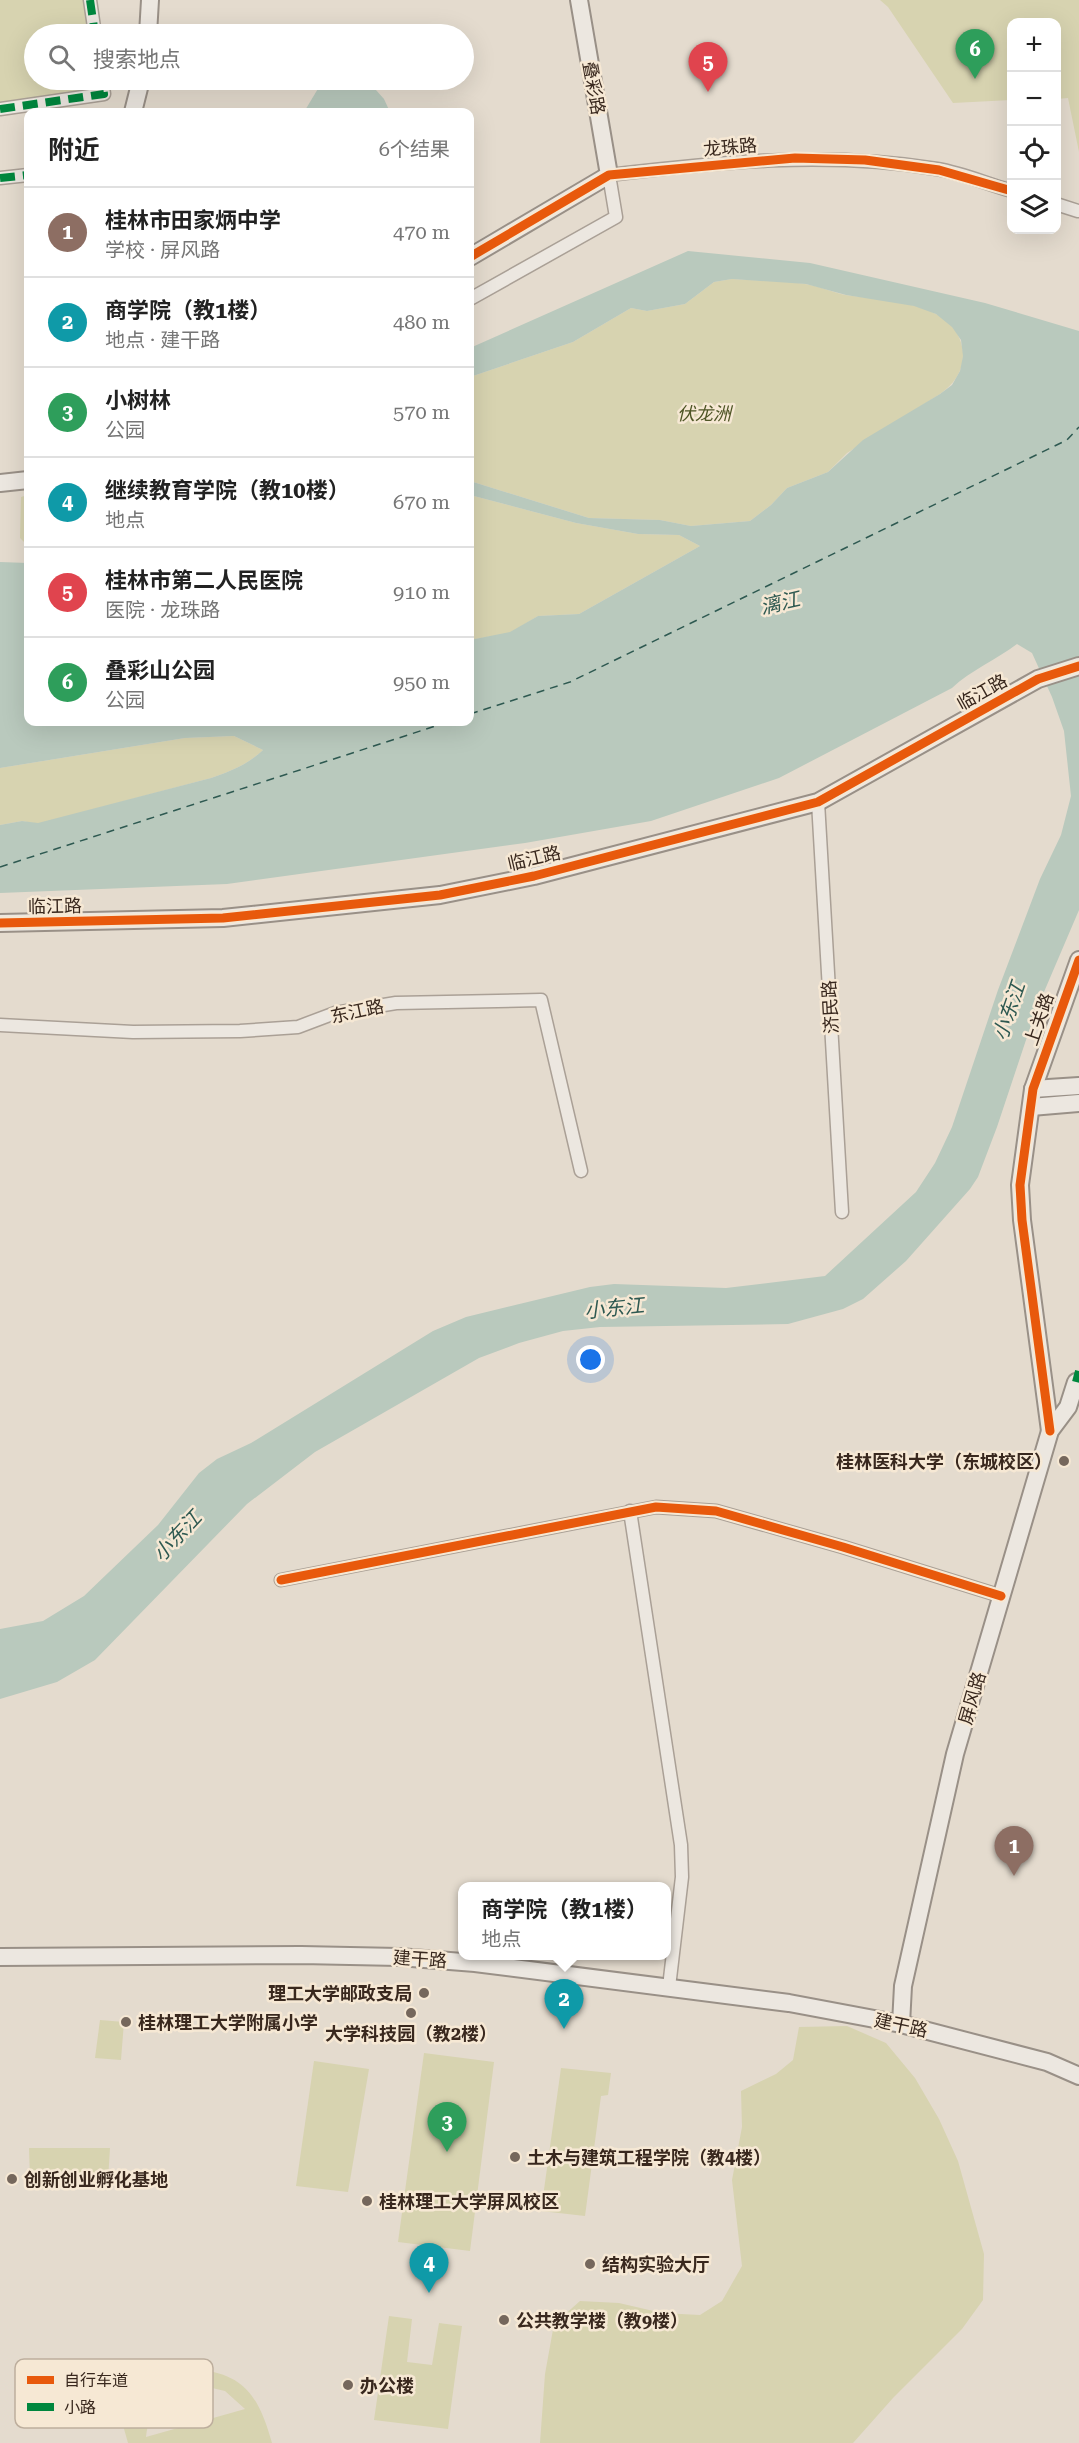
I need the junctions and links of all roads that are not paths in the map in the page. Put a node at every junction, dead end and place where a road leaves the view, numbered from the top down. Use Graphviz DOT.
graph roads {
  1 [pos="90,0"];
  2 [pos="150,0"];
  3 [pos="579,0"];
  4 [pos="94,24"];
  5 [pos="149,24"];
  6 [pos="103,90"];
  7 [pos="138,90"];
  8 [pos="134,108"];
  9 [pos="0,109"];
  10 [pos="609,175"];
  11 [pos="24,176"];
  12 [pos="0,178"];
  13 [pos="1007,190"];
  14 [pos="1061,206"];
  15 [pos="1078,211"];
  16 [pos="474,255"];
  17 [pos="474,297"];
  18 [pos="24,480"];
  19 [pos="0,483"];
  20 [pos="1079,666"];
  21 [pos="818,802"];
  22 [pos="0,923"];
  23 [pos="1079,960"];
  24 [pos="0,1025"];
  25 [pos="1079,1086"];
  26 [pos="1033,1089"];
  27 [pos="1079,1103"];
  28 [pos="1030,1107"];
  29 [pos="581,1171"];
  30 [pos="842,1212"];
  31 [pos="1077,1376"];
  32 [pos="1050,1431"];
  33 [pos="630,1511"];
  34 [pos="281,1580"];
  35 [pos="1001,1596"];
  36 [pos="0,1958"];
  37 [pos="669,1987"];
  38 [pos="901,2024"];
  39 [pos="1047,2062"];
  40 [pos="1079,2067"];
  41 [pos="1079,2076"];
  1 -- 4 [label="street"];
  2 -- 5 [label="street"];
  3 -- 10 [label="street, 叠彩路"];
  6 -- 9 [label="street"];
  7 -- 8 [label="street"];
  10 -- 13 [label="street, 龙珠路"];
  10 -- 16 [label="street, 龙珠路"];
  10 -- 17 [label="street"];
  11 -- 12 [label="street"];
  14 -- 15 [label="street"];
  18 -- 19 [label="street"];
  20 -- 21 [label="street, 临江路"];
  21 -- 22 [label="street, 临江路"];
  21 -- 30 [label="street, 济民路"];
  23 -- 26 [label="street, 上关路"];
  24 -- 29 [label="street, 东江路"];
  25 -- 26 [label="street"];
  26 -- 28 [label="street, 上关路"];
  27 -- 28 [label="street"];
  28 -- 32 [label="street, 上关路"];
  31 -- 32 [label="street, 屏风路"];
  32 -- 35 [label="street, 屏风路"];
  33 -- 34 [label="street"];
  33 -- 35 [label="street"];
  33 -- 37 [label="street"];
  35 -- 38 [label="street, 屏风路"];
  36 -- 37 [label="street, 建干路"];
  37 -- 38 [label="street, 建干路"];
  38 -- 39 [label="street, 建干路"];
  39 -- 40 [label="street, 建干路"];
  39 -- 41 [label="street, 建干路"];
}
